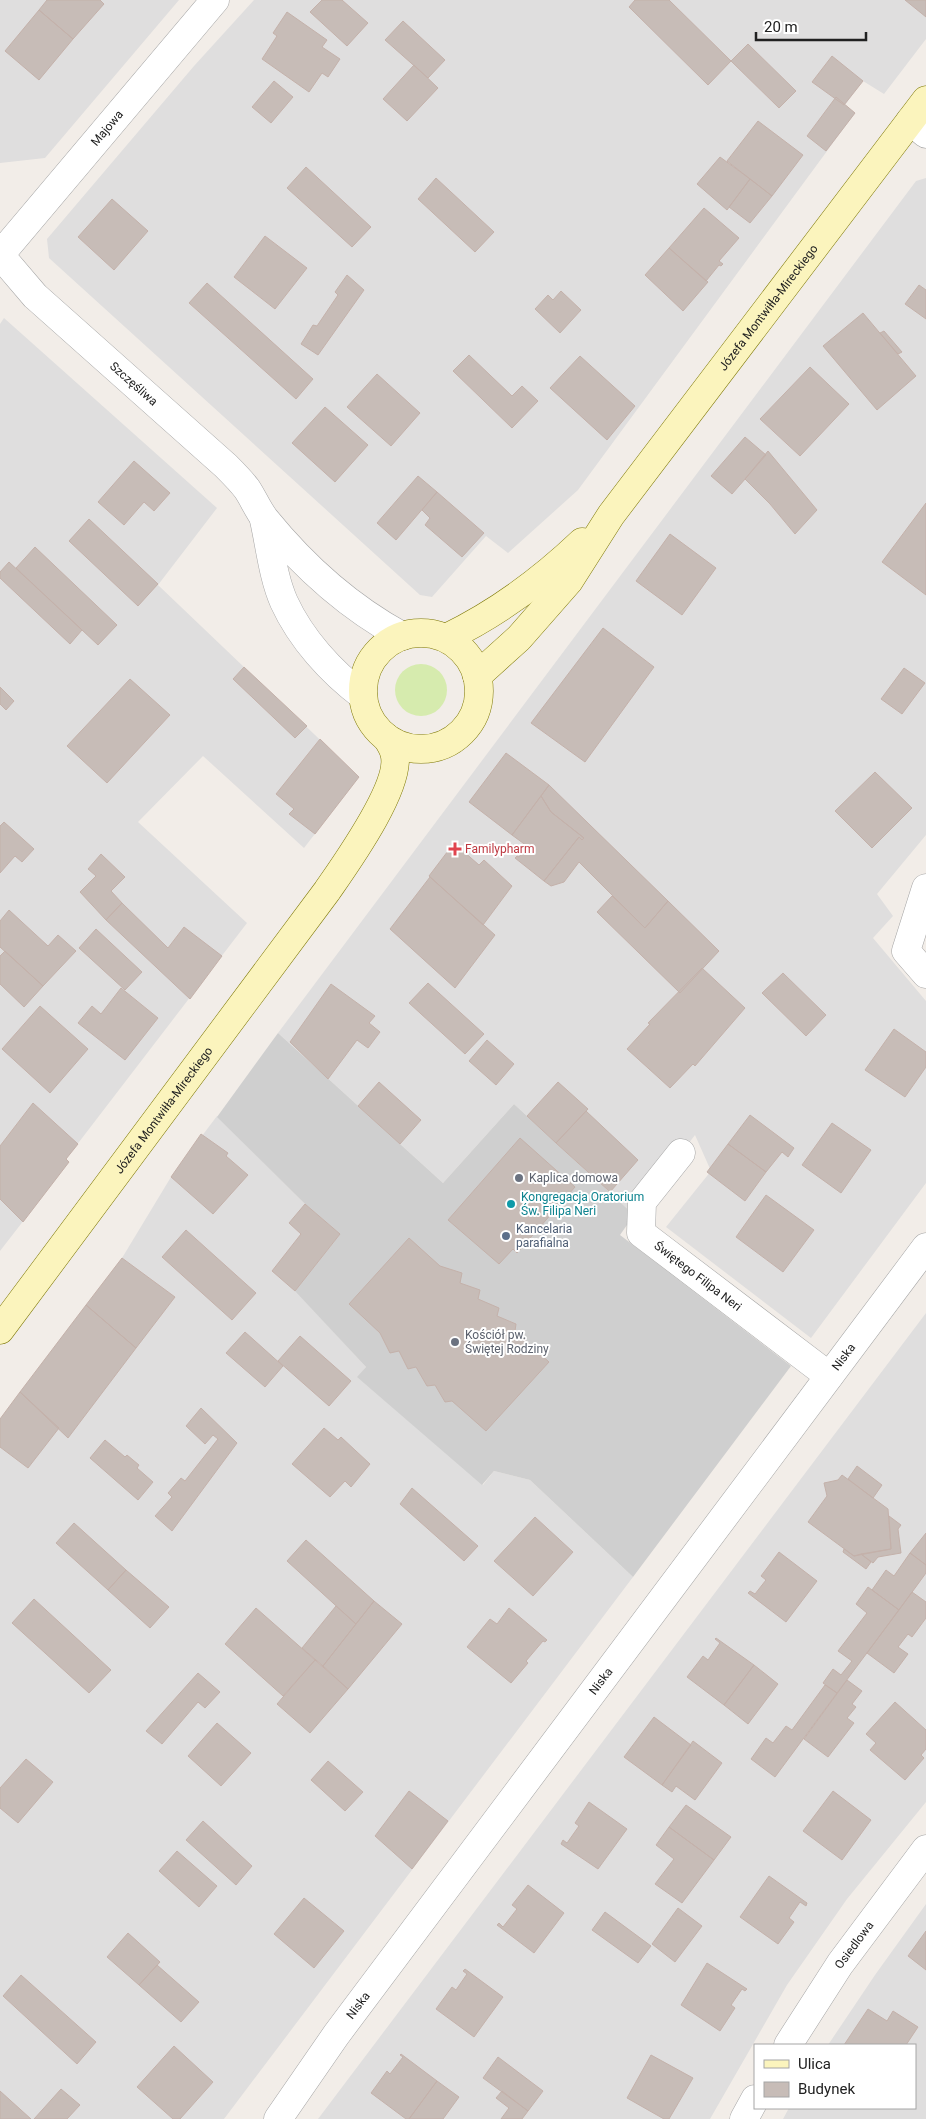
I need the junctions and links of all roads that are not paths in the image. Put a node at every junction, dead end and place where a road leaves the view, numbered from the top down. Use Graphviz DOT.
graph roads {
  1 [pos="215,0"];
  2 [pos="921,119"];
  3 [pos="0,255"];
  4 [pos="611,515"];
  5 [pos="263,516"];
  6 [pos="402,636"];
  7 [pos="446,638"];
  8 [pos="477,676"];
  9 [pos="363,696"];
  10 [pos="387,738"];
  11 [pos="436,747"];
  12 [pos="926,888"];
  13 [pos="327,891"];
  14 [pos="926,974"];
  15 [pos="681,1153"];
  16 [pos="926,1247"];
  17 [pos="0,1330"];
  18 [pos="829,1376"];
  19 [pos="926,1849"];
  20 [pos="789,2044"];
  21 [pos="754,2102"];
  22 [pos="278,2119"];
  23 [pos="744,2119"];
  1 -- 3 [label="street, Majowa"];
  2 -- 4 [label="main road, Józefa Montwiłła-Mireckiego"];
  3 -- 5 [label="street, Szczęśliwa"];
  4 -- 7 [label="main road, Józefa Montwiłła-Mireckiego"];
  4 -- 8 [label="main road, Józefa Montwiłła-Mireckiego"];
  5 -- 6 [label="street, Szczęśliwa"];
  5 -- 9 [label="street, Szczęśliwa"];
  6 -- 7 [label="main road"];
  6 -- 9 [label="main road"];
  7 -- 8 [label="main road"];
  8 -- 11 [label="main road"];
  9 -- 10 [label="main road"];
  10 -- 11 [label="main road"];
  10 -- 13 [label="main road, Józefa Montwiłła-Mireckiego"];
  11 -- 13 [label="main road, Józefa Montwiłła-Mireckiego"];
  12 -- 14 [label="street"];
  13 -- 17 [label="main road, Józefa Montwiłła-Mireckiego"];
  15 -- 18 [label="street, Świętego Filipa Neri"];
  16 -- 18 [label="street, Niska"];
  18 -- 22 [label="street, Niska"];
  19 -- 20 [label="street, Osiedlowa"];
  21 -- 23 [label="street"];
}
